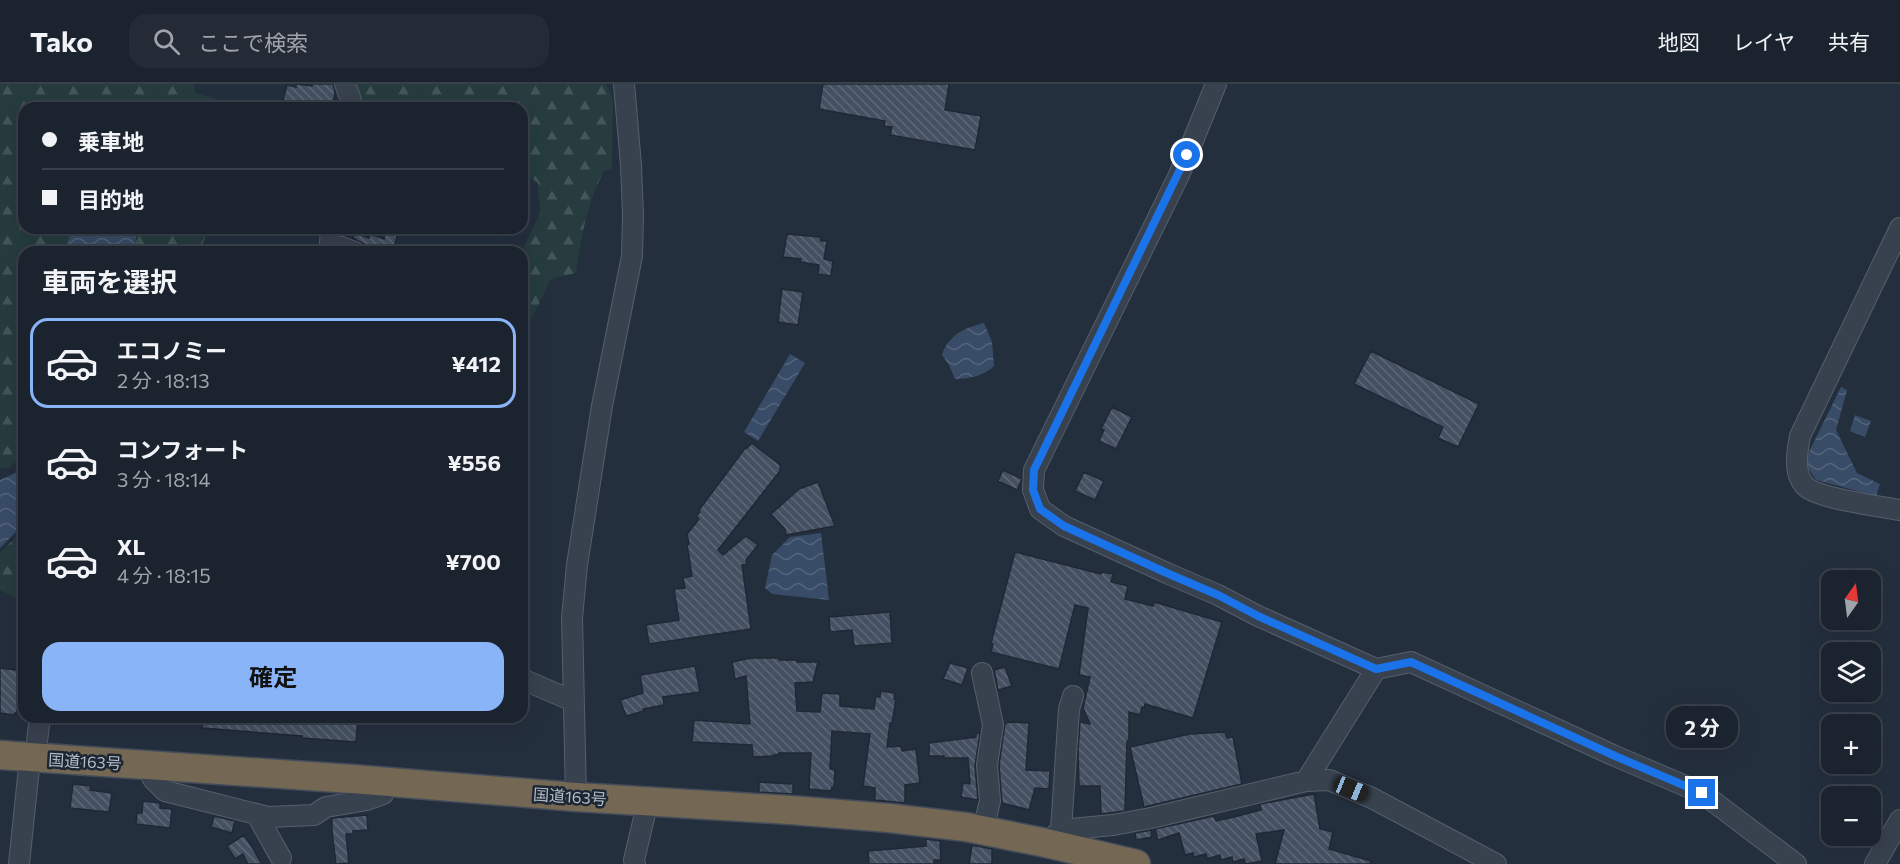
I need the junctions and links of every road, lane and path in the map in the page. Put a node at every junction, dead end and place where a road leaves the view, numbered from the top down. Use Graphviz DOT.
graph roads {
  1 [pos="345,84"];
  2 [pos="624,84"];
  3 [pos="1216,84"];
  4 [pos="351,102"];
  5 [pos="1900,228"];
  6 [pos="331,234"];
  7 [pos="338,246"];
  8 [pos="1900,510"];
  9 [pos="1376,669"];
  10 [pos="982,674"];
  11 [pos="528,682"];
  12 [pos="1072,696"];
  13 [pos="573,701"];
  14 [pos="30,723"];
  15 [pos="37,723"];
  16 [pos="22,757"];
  17 [pos="147,765"];
  18 [pos="388,781"];
  19 [pos="1306,781"];
  20 [pos="576,797"];
  21 [pos="648,801"];
  22 [pos="257,814"];
  23 [pos="1900,820"];
  24 [pos="983,831"];
  25 [pos="1054,836"];
  26 [pos="281,858"];
  27 [pos="1117,862"];
  28 [pos="19,864"];
  29 [pos="635,864"];
  30 [pos="1496,864"];
  31 [pos="1796,864"];
  32 [pos="1875,864"];
  1 -- 4 [label="street"];
  2 -- 13 [label="street"];
  3 -- 9 [label="street"];
  5 -- 8 [label="street"];
  6 -- 7 [label="street"];
  9 -- 19 [label="street"];
  9 -- 31 [label="street"];
  10 -- 24 [label="street"];
  11 -- 13 [label="street"];
  12 -- 25 [label="street"];
  13 -- 20 [label="street"];
  14 -- 16 [label="street"];
  15 -- 16 [label="street"];
  16 -- 17 [label="highway, 国道163号"];
  16 -- 28 [label="street"];
  17 -- 18 [label="highway, 国道163号"];
  17 -- 22 [label="street"];
  18 -- 20 [label="highway, 国道163号"];
  18 -- 22 [label="street"];
  19 -- 25 [label="street"];
  19 -- 30 [label="street"];
  20 -- 21 [label="highway, 国道163号"];
  21 -- 24 [label="highway, 国道163号"];
  21 -- 29 [label="street"];
  22 -- 26 [label="street"];
  23 -- 32 [label="street"];
  24 -- 25 [label="highway, 国道163号"];
  25 -- 27 [label="highway, 国道163号"];
}
